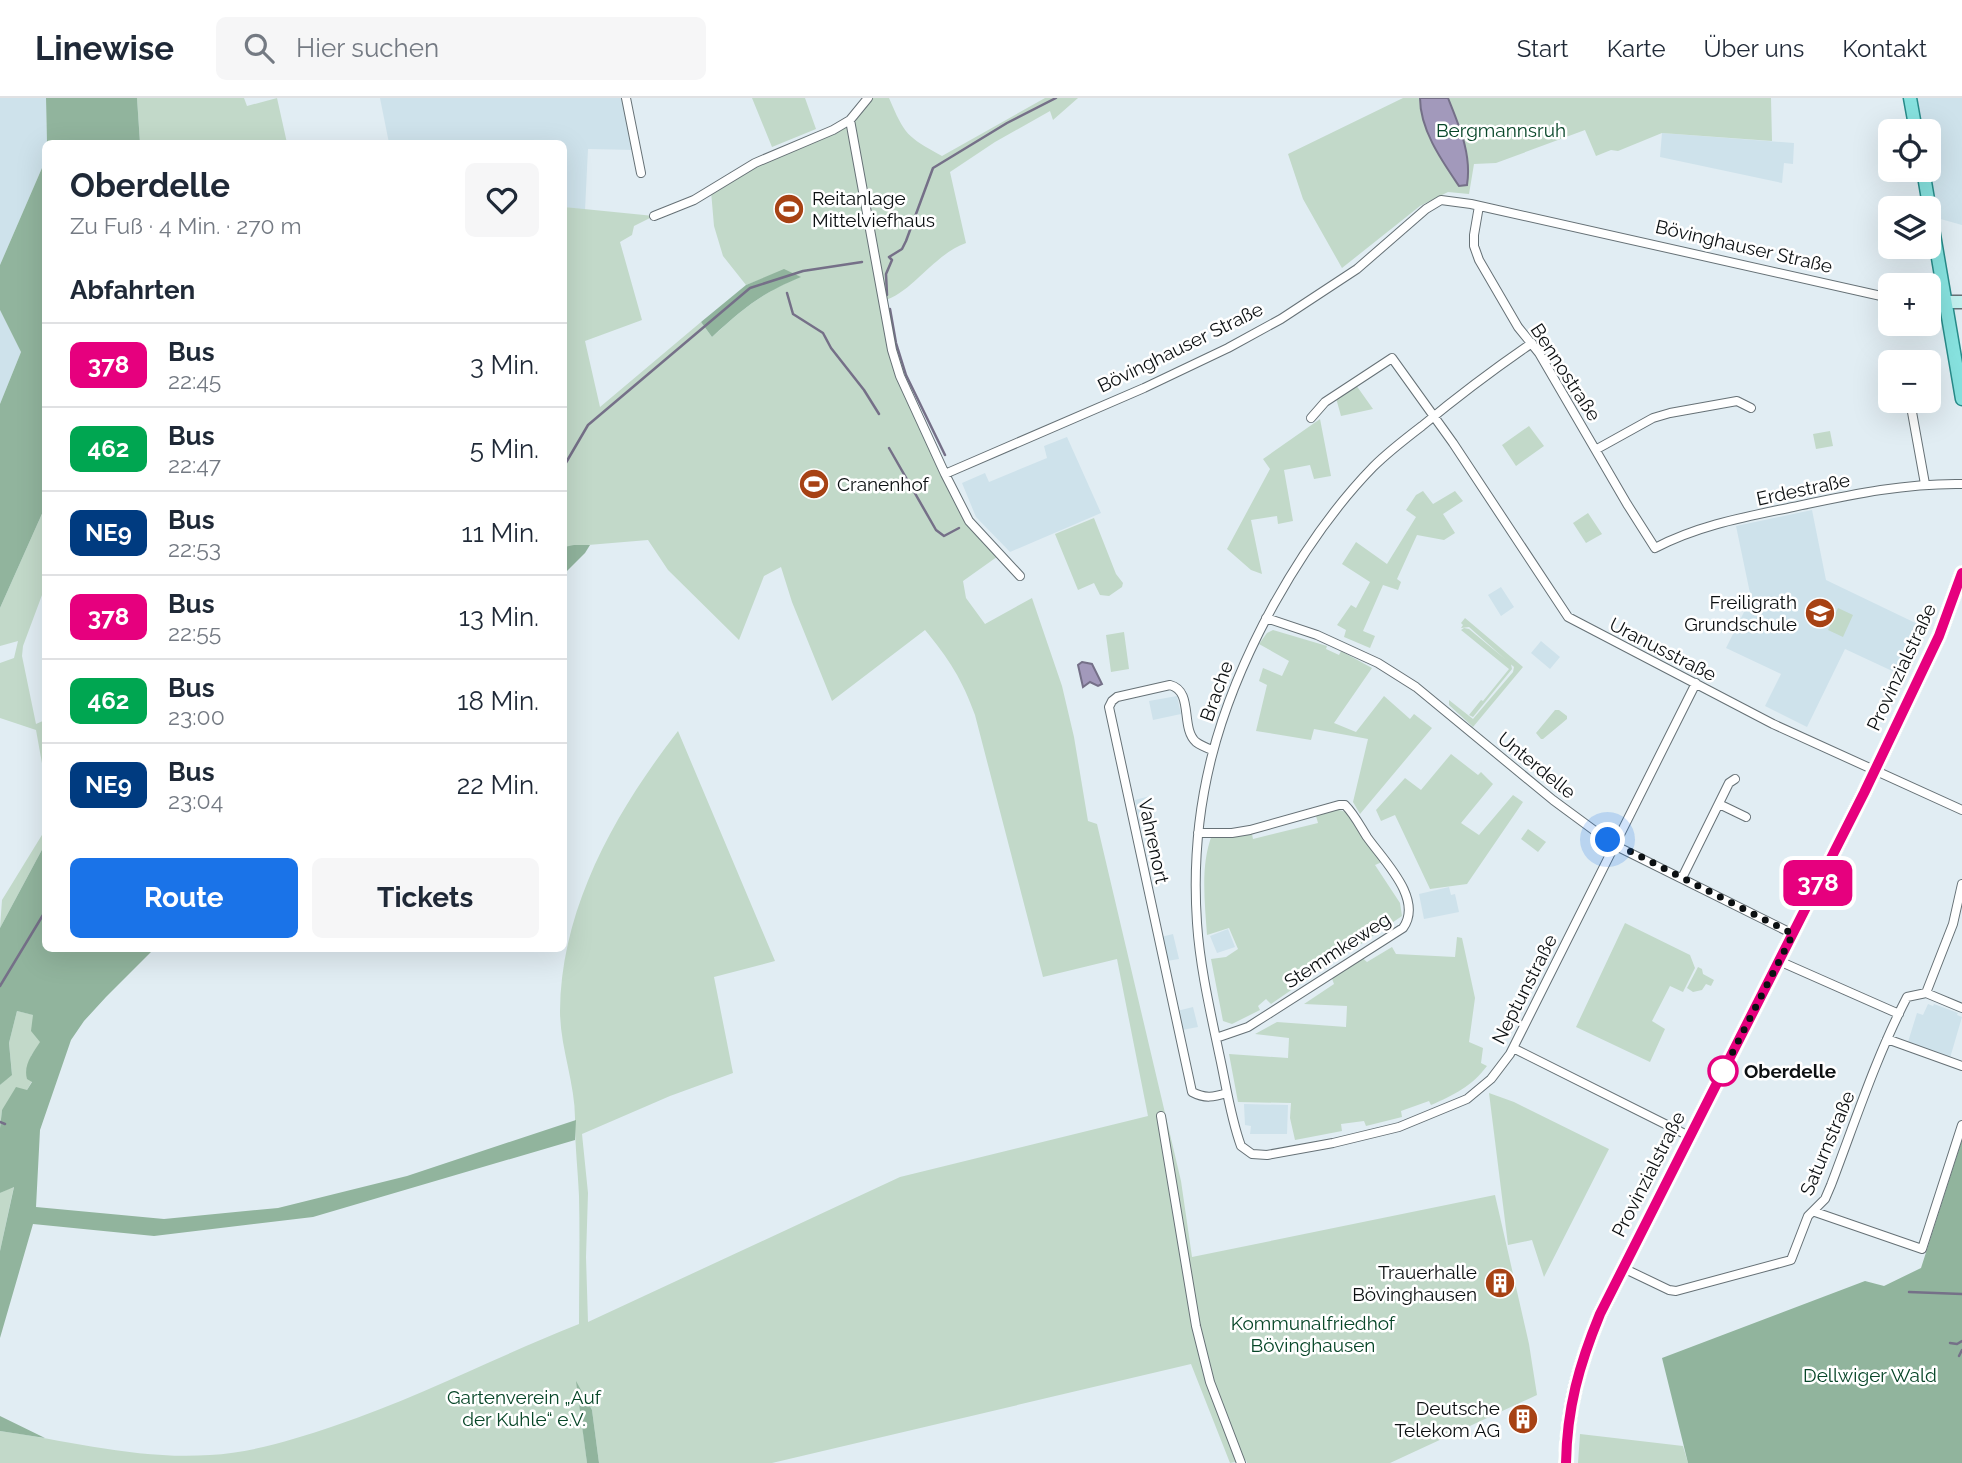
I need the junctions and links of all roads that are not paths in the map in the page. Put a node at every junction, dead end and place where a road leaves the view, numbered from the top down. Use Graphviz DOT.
graph roads {
  1 [pos="626,98"];
  2 [pos="868,98"];
  3 [pos="1910,98"];
  4 [pos="1914,119"];
  5 [pos="850,120"];
  6 [pos="641,173"];
  7 [pos="1925,182"];
  8 [pos="1479,206"];
  9 [pos="654,216"];
  10 [pos="1878,295"];
  11 [pos="1941,302"];
  12 [pos="1946,302"];
  13 [pos="1962,302"];
  14 [pos="1532,343"];
  15 [pos="1962,399"];
  16 [pos="1751,408"];
  17 [pos="1912,413"];
  18 [pos="1434,416"];
  19 [pos="1311,418"];
  20 [pos="1597,449"];
  21 [pos="945,474"];
  22 [pos="1925,484"];
  23 [pos="1962,484"];
  24 [pos="1655,548"];
  25 [pos="1962,573"];
  26 [pos="1020,576"];
  27 [pos="1266,618"];
  28 [pos="1696,683"];
  29 [pos="1212,750"];
  30 [pos="1874,771"];
  31 [pos="1735,779"];
  32 [pos="1719,804"];
  33 [pos="1962,810"];
  34 [pos="1746,817"];
  35 [pos="1198,833"];
  36 [pos="1614,845"];
  37 [pos="1682,878"];
  38 [pos="1962,884"];
  39 [pos="1793,934"];
  40 [pos="1779,961"];
  41 [pos="1926,993"];
  42 [pos="1962,1008"];
  43 [pos="1899,1014"];
  44 [pos="1216,1038"];
  45 [pos="1887,1039"];
  46 [pos="1513,1048"];
  47 [pos="1962,1066"];
  48 [pos="1227,1093"];
  49 [pos="1161,1116"];
  50 [pos="1962,1125"];
  51 [pos="1689,1136"];
  52 [pos="1252,1154"];
  53 [pos="1815,1212"];
  54 [pos="1623,1268"];
  55 [pos="1241,1463"];
  56 [pos="1566,1463"];
  1 -- 6 [label="street"];
  2 -- 5 [label="street"];
  3 -- 4 [label="main road"];
  5 -- 9 [label="street"];
  5 -- 21 [label="street"];
  7 -- 12 [label="main road"];
  8 -- 10 [label="street, Bövinghauser Straße"];
  8 -- 14 [label="street, Bennostraße"];
  8 -- 21 [label="street, Bövinghauser Straße"];
  11 -- 12 [label="street"];
  12 -- 13 [label="main road"];
  12 -- 15 [label="main road"];
  14 -- 18 [label="street, Brache"];
  14 -- 20 [label="street, Bennostraße"];
  16 -- 20 [label="street"];
  17 -- 22 [label="street"];
  18 -- 19 [label="street, Uranusstraße"];
  18 -- 27 [label="street, Brache"];
  18 -- 28 [label="street, Uranusstraße"];
  20 -- 24 [label="street, Bennostraße"];
  21 -- 26 [label="street"];
  22 -- 23 [label="street, Erdestraße"];
  22 -- 24 [label="street, Erdestraße"];
  25 -- 30 [label="main road, Provinzialstraße"];
  27 -- 29 [label="street, Brache"];
  27 -- 36 [label="street, Unterdelle"];
  28 -- 30 [label="street, Uranusstraße"];
  28 -- 36 [label="street, Neptunstraße"];
  29 -- 35 [label="street, Brache"];
  29 -- 48 [label="street, Vahrenort"];
  30 -- 33 [label="street, Uranusstraße"];
  30 -- 39 [label="main road, Provinzialstraße"];
  31 -- 32 [label="street"];
  32 -- 34 [label="street"];
  32 -- 37 [label="street"];
  35 -- 44 [label="street, Brache"];
  35 -- 44 [label="street, Stemmkeweg"];
  36 -- 37 [label="street, Unterdelle"];
  36 -- 46 [label="street, Neptunstraße"];
  37 -- 39 [label="street, Unterdelle"];
  38 -- 41 [label="street"];
  39 -- 40 [label="main road, Provinzialstraße"];
  40 -- 43 [label="street"];
  40 -- 51 [label="main road, Provinzialstraße"];
  41 -- 42 [label="street"];
  41 -- 43 [label="street, Saturnstraße"];
  43 -- 45 [label="street, Saturnstraße"];
  44 -- 48 [label="street, Brache"];
  45 -- 47 [label="street"];
  45 -- 53 [label="street, Saturnstraße"];
  46 -- 51 [label="street"];
  46 -- 52 [label="street, Neptunstraße"];
  48 -- 52 [label="street, Brache"];
  49 -- 55 [label="street"];
  50 -- 53 [label="street"];
  51 -- 54 [label="main road, Provinzialstraße"];
  53 -- 54 [label="street, Saturnstraße"];
  54 -- 56 [label="main road, Provinzialstraße"];
}
